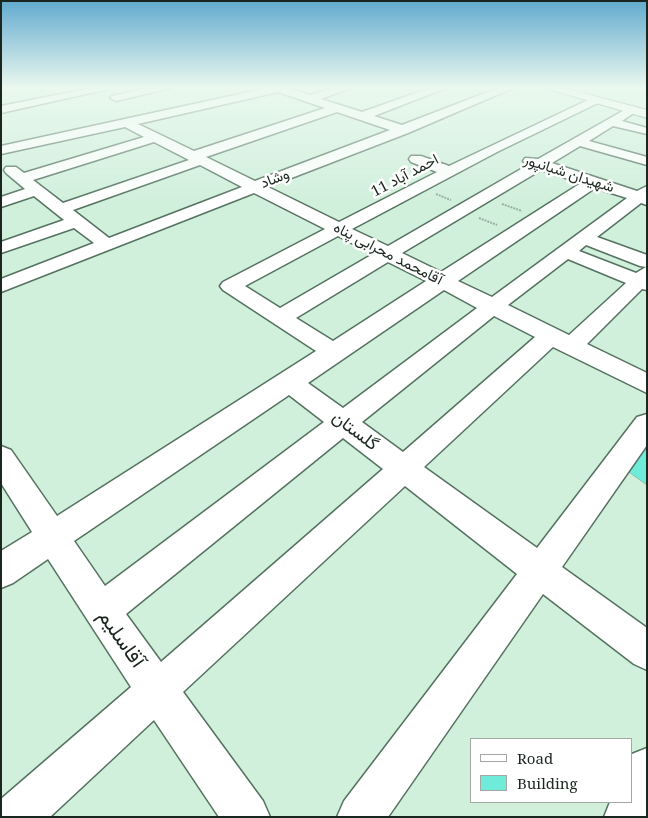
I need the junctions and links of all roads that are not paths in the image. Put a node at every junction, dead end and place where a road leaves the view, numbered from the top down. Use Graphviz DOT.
graph roads {
  1 [pos="92,126"];
  2 [pos="155,126"];
  3 [pos="165,126"];
  4 [pos="165,126"];
  5 [pos="286,126"];
  6 [pos="393,126"];
  7 [pos="413,126"];
  8 [pos="540,126"];
  9 [pos="604,126"];
  10 [pos="626,126"];
  11 [pos="159,128"];
  12 [pos="24,130"];
  13 [pos="404,130"];
  14 [pos="644,131"];
  15 [pos="44,141"];
  16 [pos="579,142"];
  17 [pos="492,149"];
  18 [pos="1,150"];
  19 [pos="198,158"];
  20 [pos="416,159"];
  21 [pos="647,161"];
  22 [pos="1,164"];
  23 [pos="541,165"];
  24 [pos="449,171"];
  25 [pos="22,178"];
  26 [pos="593,182"];
  27 [pos="255,187"];
  28 [pos="37,190"];
  29 [pos="644,196"];
  30 [pos="1,202"];
  31 [pos="61,209"];
  32 [pos="76,221"];
  33 [pos="338,229"];
  34 [pos="584,238"];
  35 [pos="107,244"];
  36 [pos="1,248"];
  37 [pos="566,252"];
  38 [pos="389,254"];
  39 [pos="43,271"];
  40 [pos="645,275"];
  41 [pos="442,281"];
  42 [pos="1,286"];
  43 [pos="1,298"];
  44 [pos="493,306"];
  45 [pos="281,317"];
  46 [pos="562,341"];
  47 [pos="334,352"];
  48 [pos="289,382"];
  49 [pos="647,384"];
  50 [pos="343,423"];
  51 [pos="647,424"];
  52 [pos="1,458"];
  53 [pos="404,468"];
  54 [pos="52,538"];
  55 [pos="540,570"];
  56 [pos="1,571"];
  57 [pos="101,611"];
  58 [pos="647,651"];
  59 [pos="157,690"];
  60 [pos="647,770"];
  61 [pos="633,803"];
  62 [pos="633,803"];
  63 [pos="16,817"];
  64 [pos="247,817"];
  65 [pos="360,817"];
  66 [pos="627,817"];
  1 -- 15 [label="street"];
  2 -- 11 [label="street, آقامحمد محرابی پناه"];
  3 -- 11 [label="street"];
  4 -- 11 [label="street"];
  5 -- 19 [label="street"];
  6 -- 13 [label="street"];
  7 -- 13 [label="street, وشاد"];
  8 -- 17 [label="street, احمد آباد 11"];
  9 -- 16 [label="street"];
  10 -- 14 [label="street"];
  11 -- 19 [label="street, آقامحمد محرابی پناه"];
  11 -- 25 [label="street"];
  12 -- 15 [label="street"];
  13 -- 27 [label="street, وشاد"];
  15 -- 18 [label="street"];
  16 -- 21 [label="street"];
  16 -- 23 [label="street"];
  17 -- 23 [label="street, شهیدان شبانپور"];
  17 -- 24 [label="street, احمد آباد 11"];
  19 -- 27 [label="street, آقامحمد محرابی پناه"];
  19 -- 31 [label="street"];
  20 -- 24 [label="street"];
  22 -- 25 [label="street"];
  23 -- 26 [label="street, شهیدان شبانپور"];
  23 -- 38 [label="street"];
  24 -- 33 [label="street, احمد آباد 11"];
  25 -- 28 [label="street"];
  26 -- 29 [label="street, شهیدان شبانپور"];
  26 -- 41 [label="street"];
  27 -- 33 [label="street, آقامحمد محرابی پناه"];
  27 -- 35 [label="street, وشاد"];
  28 -- 30 [label="street"];
  28 -- 31 [label="street"];
  29 -- 34 [label="street"];
  31 -- 32 [label="street"];
  32 -- 35 [label="street"];
  32 -- 36 [label="street"];
  33 -- 38 [label="street, آقامحمد محرابی پناه"];
  33 -- 45 [label="street, احمد آباد 11"];
  34 -- 37 [label="street"];
  34 -- 40 [label="street"];
  35 -- 39 [label="street, وشاد"];
  37 -- 40 [label="street"];
  37 -- 44 [label="street"];
  38 -- 41 [label="street, آقامحمد محرابی پناه"];
  38 -- 45 [label="street"];
  39 -- 42 [label="street"];
  39 -- 43 [label="street"];
  40 -- 46 [label="street"];
  41 -- 44 [label="street, آقامحمد محرابی پناه"];
  41 -- 47 [label="street"];
  44 -- 46 [label="street, آقامحمد محرابی پناه"];
  44 -- 50 [label="street"];
  45 -- 47 [label="street"];
  46 -- 49 [label="street, آقامحمد محرابی پناه"];
  46 -- 53 [label="street"];
  47 -- 48 [label="street"];
  48 -- 50 [label="street, گلستان"];
  48 -- 54 [label="street"];
  50 -- 53 [label="street, گلستان"];
  50 -- 57 [label="street"];
  51 -- 55 [label="street"];
  52 -- 54 [label="street, آقاسلیم"];
  53 -- 55 [label="street, گلستان"];
  53 -- 59 [label="street"];
  54 -- 56 [label="street"];
  54 -- 57 [label="street, آقاسلیم"];
  55 -- 58 [label="street, گلستان"];
  55 -- 65 [label="street"];
  57 -- 59 [label="street, آقاسلیم"];
  59 -- 63 [label="street"];
  59 -- 64 [label="street, آقاسلیم"];
  60 -- 61 [label="street"];
  62 -- 66 [label="street"];
}
